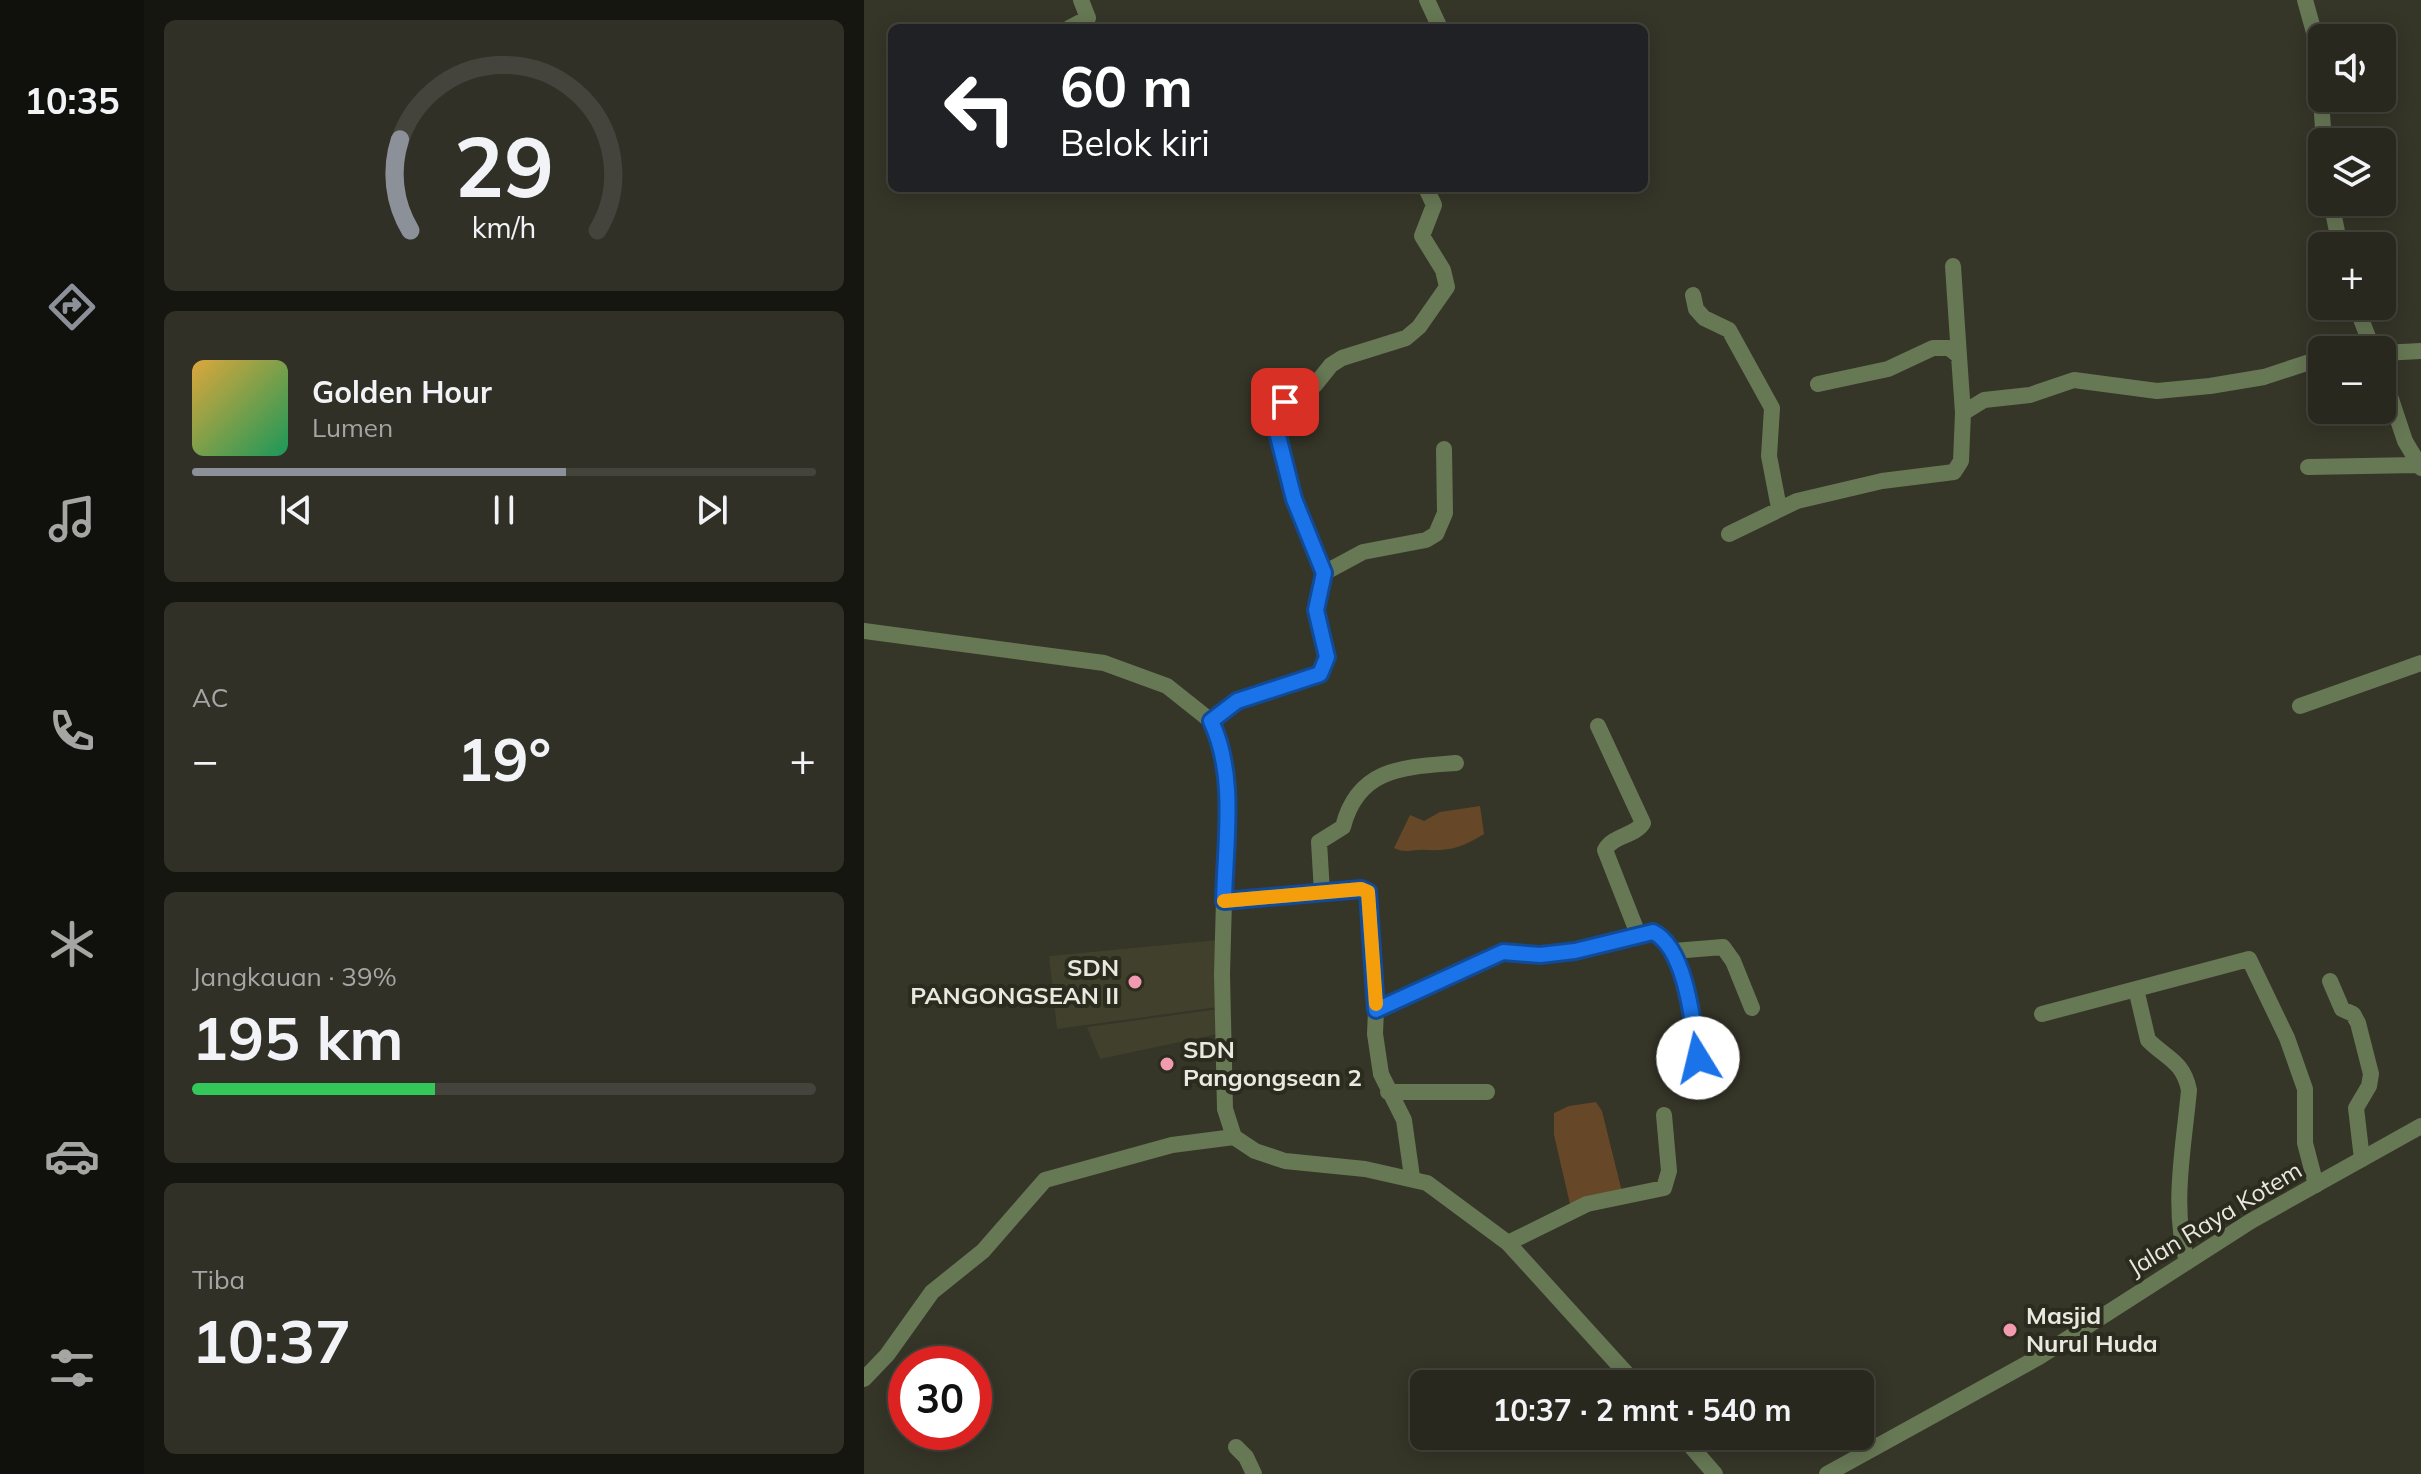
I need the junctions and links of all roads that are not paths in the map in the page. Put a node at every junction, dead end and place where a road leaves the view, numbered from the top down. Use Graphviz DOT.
graph roads {
  1 [pos="1081,0"];
  2 [pos="1427,0"];
  3 [pos="2305,0"];
  4 [pos="1077,24"];
  5 [pos="1438,24"];
  6 [pos="2323,128"];
  7 [pos="1428,192"];
  8 [pos="1953,266"];
  9 [pos="1693,295"];
  10 [pos="2421,351"];
  11 [pos="2396,352"];
  12 [pos="1959,356"];
  13 [pos="2308,363"];
  14 [pos="1818,384"];
  15 [pos="2396,408"];
  16 [pos="1963,413"];
  17 [pos="1444,449"];
  18 [pos="2308,467"];
  19 [pos="2419,467"];
  20 [pos="1779,508"];
  21 [pos="1729,534"];
  22 [pos="1324,573"];
  23 [pos="864,631"];
  24 [pos="2421,663"];
  25 [pos="2300,706"];
  26 [pos="1211,721"];
  27 [pos="1598,726"];
  28 [pos="1456,763"];
  29 [pos="1322,892"];
  30 [pos="1224,901"];
  31 [pos="1638,934"];
  32 [pos="1674,951"];
  33 [pos="2330,981"];
  34 [pos="2136,989"];
  35 [pos="1752,1008"];
  36 [pos="1376,1010"];
  37 [pos="2042,1014"];
  38 [pos="1699,1085"];
  39 [pos="1388,1092"];
  40 [pos="1487,1092"];
  41 [pos="1664,1115"];
  42 [pos="2421,1126"];
  43 [pos="1234,1137"];
  44 [pos="2362,1159"];
  45 [pos="1412,1177"];
  46 [pos="2316,1185"];
  47 [pos="1508,1243"];
  48 [pos="2187,1262"];
  49 [pos="1623,1370"];
  50 [pos="864,1379"];
  51 [pos="1236,1447"];
  52 [pos="1694,1450"];
  53 [pos="1254,1474"];
  54 [pos="1715,1474"];
  55 [pos="1827,1474"];
  1 -- 4 [label="street"];
  2 -- 5 [label="street"];
  3 -- 6 [label="street"];
  7 -- 22 [label="street"];
  8 -- 12 [label="street"];
  9 -- 20 [label="street"];
  10 -- 11 [label="street"];
  12 -- 14 [label="street"];
  12 -- 16 [label="street"];
  13 -- 16 [label="street"];
  15 -- 19 [label="street"];
  16 -- 20 [label="street"];
  17 -- 22 [label="street"];
  18 -- 19 [label="street"];
  20 -- 21 [label="street"];
  22 -- 26 [label="street"];
  23 -- 26 [label="street"];
  24 -- 25 [label="street"];
  26 -- 30 [label="street"];
  27 -- 31 [label="street"];
  28 -- 29 [label="street"];
  29 -- 30 [label="street"];
  29 -- 36 [label="street"];
  30 -- 43 [label="street"];
  31 -- 32 [label="street"];
  31 -- 36 [label="street"];
  32 -- 35 [label="street"];
  32 -- 38 [label="street"];
  33 -- 44 [label="street"];
  34 -- 37 [label="street"];
  34 -- 46 [label="street"];
  34 -- 48 [label="street"];
  36 -- 39 [label="street"];
  39 -- 40 [label="street"];
  39 -- 45 [label="street"];
  41 -- 47 [label="street"];
  42 -- 44 [label="street, Jalan Raya Kotem"];
  43 -- 45 [label="street"];
  43 -- 50 [label="street"];
  44 -- 46 [label="street, Jalan Raya Kotem"];
  45 -- 47 [label="street"];
  46 -- 48 [label="street, Jalan Raya Kotem"];
  47 -- 49 [label="street"];
  48 -- 55 [label="street, Jalan Raya Kotem"];
  51 -- 53 [label="street"];
  52 -- 54 [label="street"];
}
